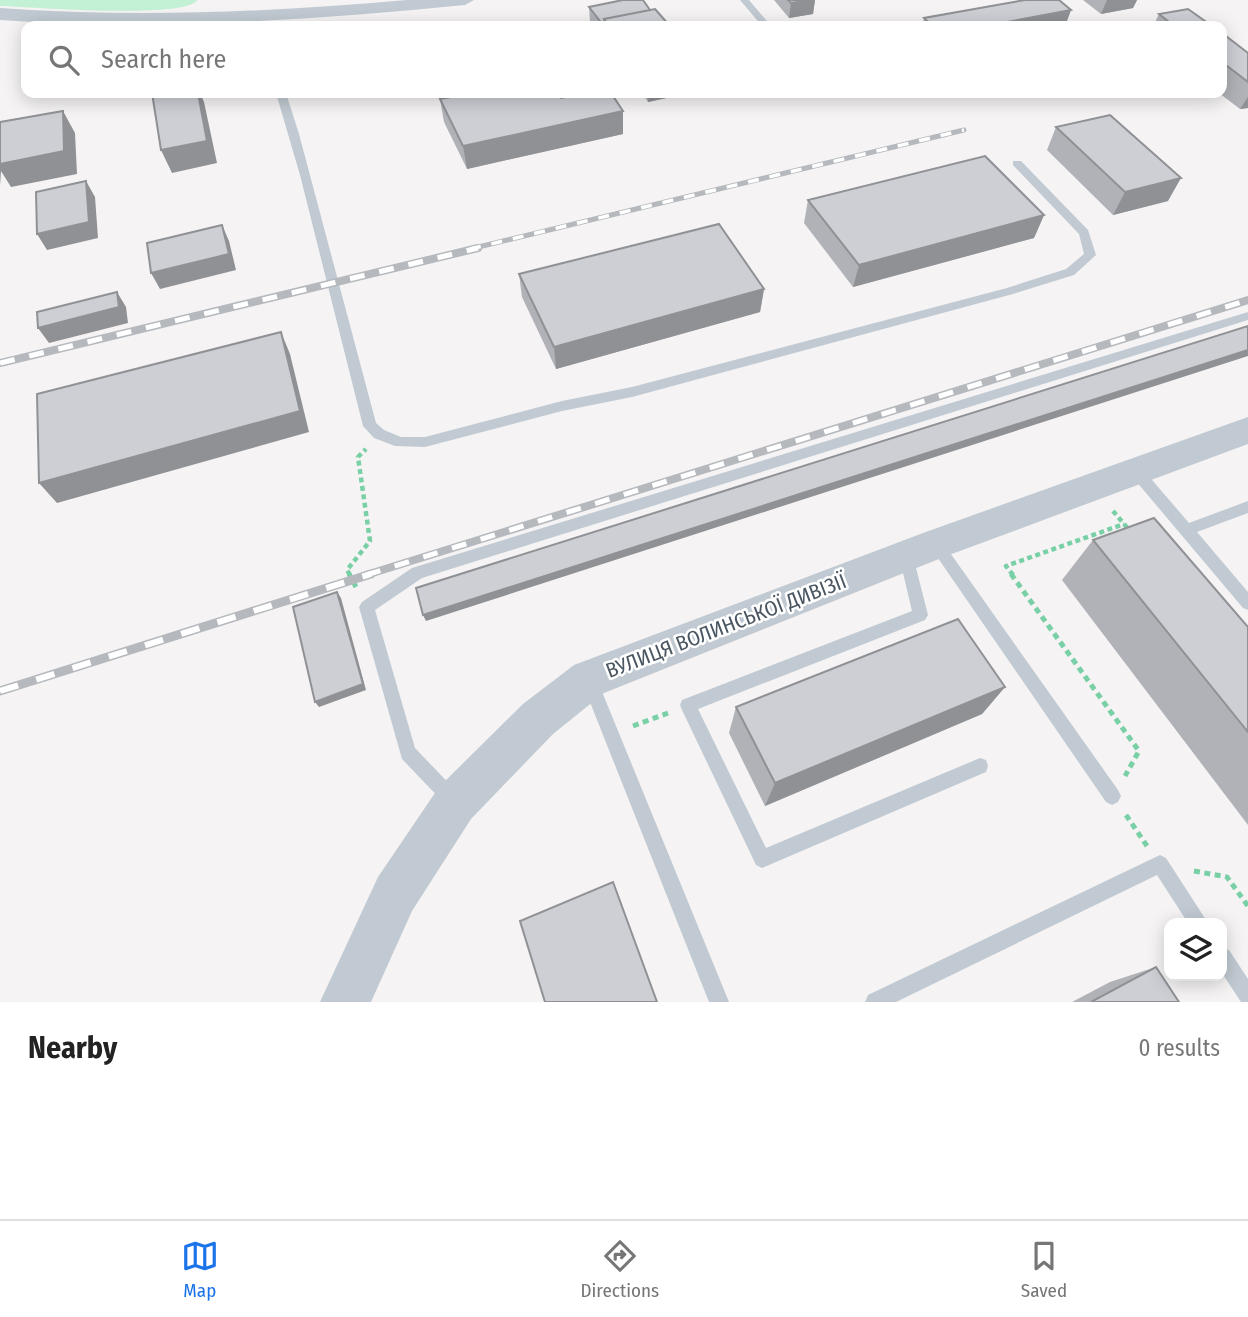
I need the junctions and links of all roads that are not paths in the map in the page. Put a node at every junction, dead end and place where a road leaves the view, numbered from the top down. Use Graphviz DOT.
graph roads {
  1 [pos="465,0"];
  2 [pos="744,0"];
  3 [pos="0,14"];
  4 [pos="245,21"];
  5 [pos="763,21"];
  6 [pos="283,98"];
  7 [pos="1017,163"];
  8 [pos="1248,316"];
  9 [pos="1248,430"];
  10 [pos="1135,470"];
  11 [pos="1248,507"];
  12 [pos="1186,530"];
  13 [pos="921,550"];
  14 [pos="1248,603"];
  15 [pos="589,679"];
  16 [pos="980,766"];
  17 [pos="1112,796"];
  18 [pos="455,803"];
  19 [pos="1196,918"];
  20 [pos="1227,964"];
  21 [pos="1248,996"];
  22 [pos="345,1002"];
  23 [pos="719,1002"];
  24 [pos="875,1002"];
  1 -- 4 [label="street"];
  2 -- 5 [label="lane"];
  3 -- 4 [label="street"];
  6 -- 7 [label="lane"];
  8 -- 18 [label="lane"];
  9 -- 10 [label="street, ВУЛИЦЯ ВОЛИНСЬКОЇ ДИВІЗІЇ"];
  10 -- 12 [label="lane"];
  10 -- 13 [label="street, ВУЛИЦЯ ВОЛИНСЬКОЇ ДИВІЗІЇ"];
  11 -- 12 [label="lane"];
  12 -- 14 [label="lane"];
  13 -- 15 [label="street, ВУЛИЦЯ ВОЛИНСЬКОЇ ДИВІЗІЇ"];
  13 -- 16 [label="lane"];
  13 -- 17 [label="lane"];
  15 -- 18 [label="street, ВУЛИЦЯ ВОЛИНСЬКОЇ ДИВІЗІЇ"];
  15 -- 23 [label="lane"];
  18 -- 22 [label="street, ВУЛИЦЯ ВОЛИНСЬКОЇ ДИВІЗІЇ"];
  19 -- 24 [label="lane"];
  20 -- 21 [label="lane"];
}
